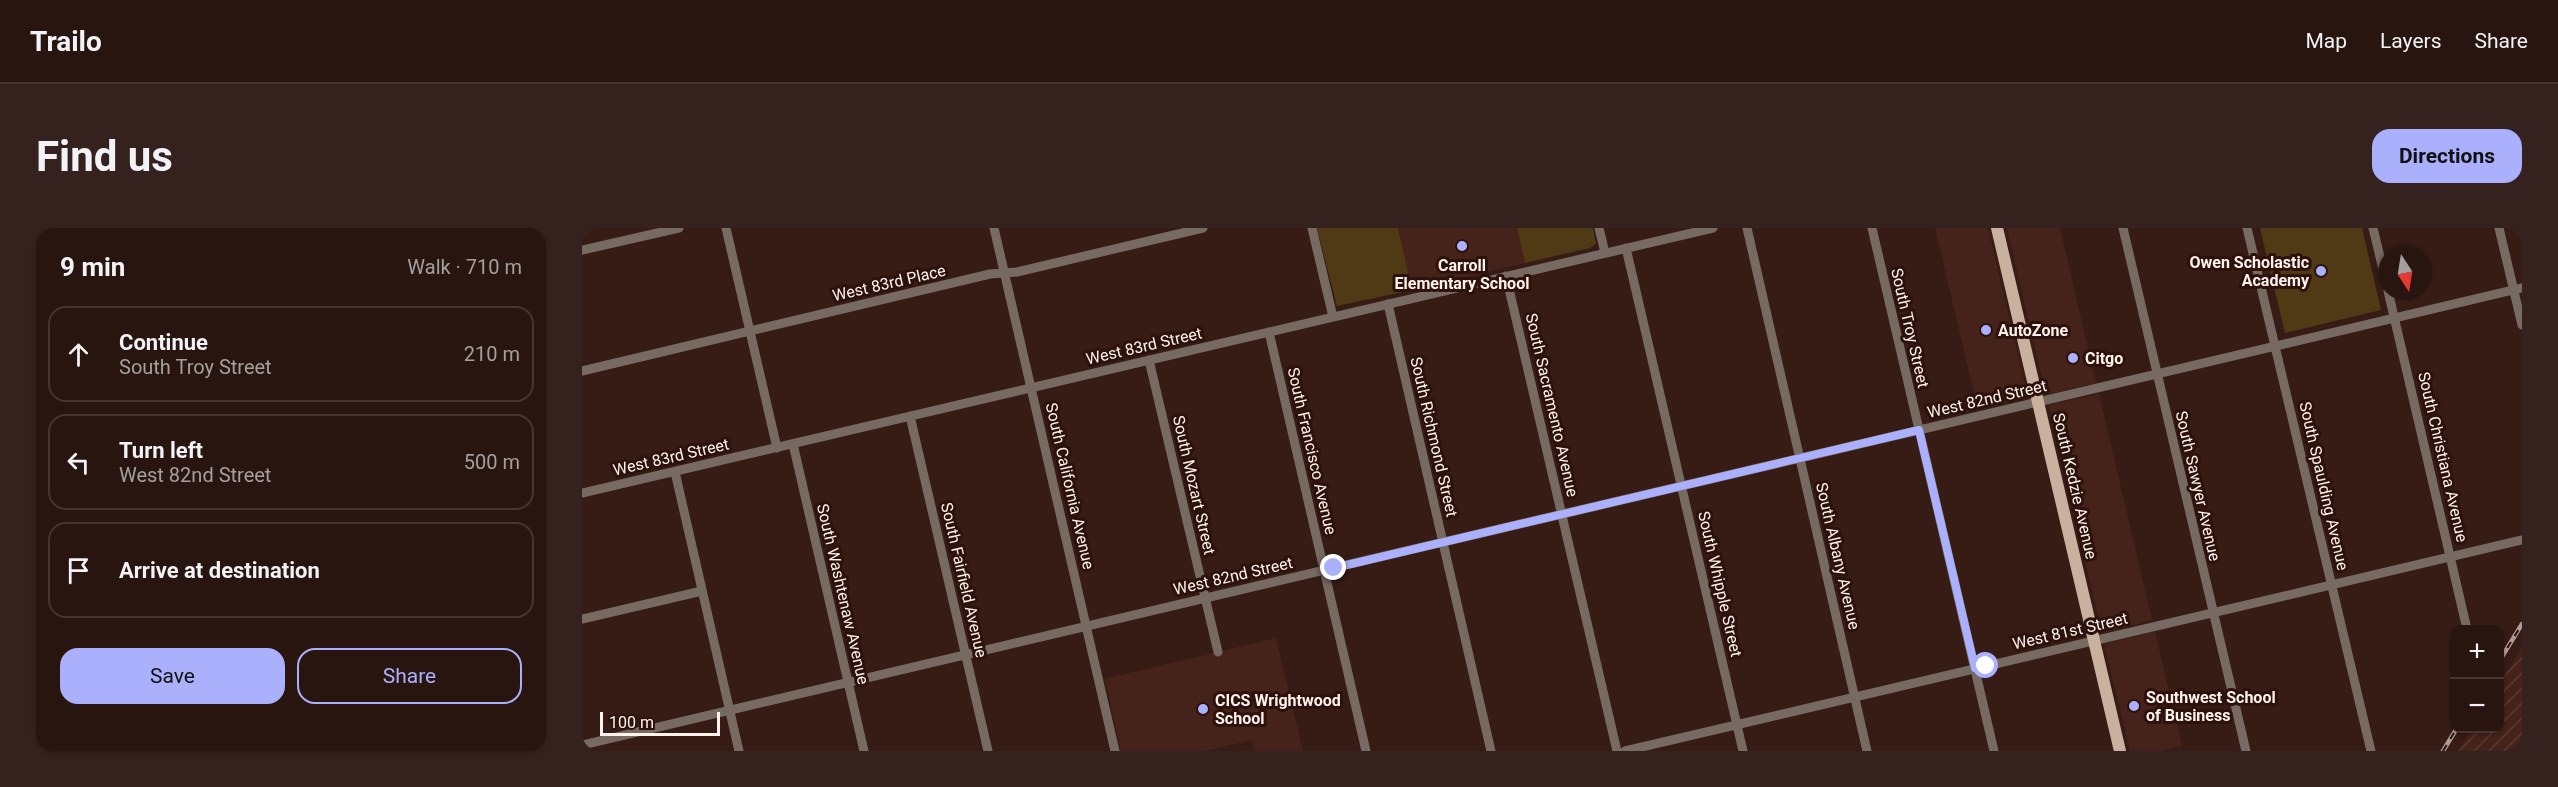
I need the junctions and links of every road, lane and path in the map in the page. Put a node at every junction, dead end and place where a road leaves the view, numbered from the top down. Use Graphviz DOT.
graph roads {
  1 [pos="679,228"];
  2 [pos="726,228"];
  3 [pos="994,228"];
  4 [pos="1203,228"];
  5 [pos="1312,228"];
  6 [pos="1599,228"];
  7 [pos="1747,228"];
  8 [pos="1872,228"];
  9 [pos="1997,228"];
  10 [pos="2123,228"];
  11 [pos="2247,228"];
  12 [pos="2373,228"];
  13 [pos="2499,228"];
  14 [pos="1706,229"];
  15 [pos="1626,248"];
  16 [pos="2378,249"];
  17 [pos="582,250"];
  18 [pos="1605,253"];
  19 [pos="1005,273"];
  20 [pos="1506,276"];
  21 [pos="2518,289"];
  22 [pos="2390,300"];
  23 [pos="1388,304"];
  24 [pos="1333,317"];
  25 [pos="2395,318"];
  26 [pos="2522,324"];
  27 [pos="750,331"];
  28 [pos="1269,332"];
  29 [pos="2275,346"];
  30 [pos="1149,360"];
  31 [pos="582,371"];
  32 [pos="2157,374"];
  33 [pos="1032,388"];
  34 [pos="2038,402"];
  35 [pos="910,416"];
  36 [pos="1919,430"];
  37 [pos="794,444"];
  38 [pos="777,448"];
  39 [pos="1800,458"];
  40 [pos="675,472"];
  41 [pos="1682,486"];
  42 [pos="582,493"];
  43 [pos="1562,514"];
  44 [pos="2522,540"];
  45 [pos="1443,542"];
  46 [pos="2451,556"];
  47 [pos="1324,570"];
  48 [pos="2332,584"];
  49 [pos="702,591"];
  50 [pos="1205,598"];
  51 [pos="2212,612"];
  52 [pos="582,619"];
  53 [pos="2466,625"];
  54 [pos="1086,626"];
  55 [pos="2094,641"];
  56 [pos="1218,652"];
  57 [pos="966,654"];
  58 [pos="1975,668"];
  59 [pos="848,682"];
  60 [pos="1854,696"];
  61 [pos="729,710"];
  62 [pos="1737,724"];
  63 [pos="582,745"];
  64 [pos="739,751"];
  65 [pos="864,751"];
  66 [pos="988,751"];
  67 [pos="1115,751"];
  68 [pos="1366,751"];
  69 [pos="1491,751"];
  70 [pos="1617,751"];
  71 [pos="1625,751"];
  72 [pos="1743,751"];
  73 [pos="1867,751"];
  74 [pos="1994,751"];
  75 [pos="2120,751"];
  76 [pos="2246,751"];
  77 [pos="2371,751"];
  1 -- 17 [label="street"];
  2 -- 27 [label="street"];
  3 -- 19 [label="street, South California Avenue"];
  4 -- 19 [label="street, West 83rd Place"];
  5 -- 24 [label="street"];
  6 -- 18 [label="street"];
  7 -- 39 [label="street, South Albany Avenue"];
  8 -- 36 [label="street, South Troy Street"];
  9 -- 34 [label="main road, South Kedzie Avenue"];
  10 -- 32 [label="street, South Sawyer Avenue"];
  11 -- 29 [label="street, South Spaulding Avenue"];
  12 -- 16 [label="street"];
  13 -- 21 [label="street"];
  14 -- 15 [label="street, West 83rd Street"];
  15 -- 18 [label="street, West 83rd Street"];
  15 -- 41 [label="street, South Whipple Street"];
  18 -- 20 [label="street, West 83rd Street"];
  19 -- 27 [label="street, West 83rd Place"];
  19 -- 33 [label="street, South California Avenue"];
  20 -- 23 [label="street, West 83rd Street"];
  20 -- 43 [label="street, South Sacramento Avenue"];
  21 -- 25 [label="street, West 82nd Street"];
  21 -- 26 [label="street"];
  22 -- 25 [label="street, South Christiana Avenue"];
  23 -- 24 [label="street, West 83rd Street"];
  23 -- 45 [label="street, South Richmond Street"];
  24 -- 28 [label="street, West 83rd Street"];
  25 -- 29 [label="street, West 82nd Street"];
  25 -- 46 [label="street, South Christiana Avenue"];
  27 -- 31 [label="street, West 83rd Place"];
  27 -- 38 [label="street"];
  28 -- 30 [label="street, West 83rd Street"];
  28 -- 47 [label="street, South Francisco Avenue"];
  29 -- 32 [label="street, West 82nd Street"];
  29 -- 48 [label="street, South Spaulding Avenue"];
  30 -- 33 [label="street, West 83rd Street"];
  30 -- 50 [label="street, South Mozart Street"];
  32 -- 34 [label="street, West 82nd Street"];
  32 -- 51 [label="street, South Sawyer Avenue"];
  33 -- 35 [label="street, West 83rd Street"];
  33 -- 54 [label="street, South California Avenue"];
  34 -- 36 [label="street, West 82nd Street"];
  34 -- 55 [label="main road, South Kedzie Avenue"];
  35 -- 37 [label="street, West 83rd Street"];
  35 -- 57 [label="street, South Fairfield Avenue"];
  36 -- 39 [label="street, West 82nd Street"];
  36 -- 58 [label="street, South Troy Street"];
  37 -- 38 [label="street, West 83rd Street"];
  37 -- 59 [label="street, South Washtenaw Avenue"];
  38 -- 40 [label="street, West 83rd Street"];
  39 -- 41 [label="street, West 82nd Street"];
  39 -- 60 [label="street, South Albany Avenue"];
  40 -- 42 [label="street, West 83rd Street"];
  40 -- 49 [label="street"];
  41 -- 43 [label="street, West 82nd Street"];
  41 -- 62 [label="street, South Whipple Street"];
  43 -- 45 [label="street, West 82nd Street"];
  43 -- 70 [label="street, South Sacramento Avenue"];
  44 -- 46 [label="street, West 81st Street"];
  45 -- 47 [label="street, West 82nd Street"];
  45 -- 69 [label="street, South Richmond Street"];
  46 -- 48 [label="street, West 81st Street"];
  46 -- 53 [label="street, South Christiana Avenue"];
  47 -- 50 [label="street, West 82nd Street"];
  47 -- 68 [label="street, South Francisco Avenue"];
  48 -- 51 [label="street, West 81st Street"];
  48 -- 77 [label="street, South Spaulding Avenue"];
  49 -- 52 [label="street"];
  49 -- 61 [label="street"];
  50 -- 54 [label="street, West 82nd Street"];
  50 -- 56 [label="street, South Mozart Street"];
  51 -- 55 [label="street, West 81st Street"];
  51 -- 76 [label="street, South Sawyer Avenue"];
  54 -- 57 [label="street, West 82nd Street"];
  54 -- 67 [label="street, South California Avenue"];
  55 -- 58 [label="street, West 81st Street"];
  55 -- 75 [label="main road, South Kedzie Avenue"];
  57 -- 59 [label="street, West 82nd Street"];
  57 -- 66 [label="street, South Fairfield Avenue"];
  58 -- 60 [label="street, West 81st Street"];
  58 -- 74 [label="street, South Troy Street"];
  59 -- 61 [label="street, West 82nd Street"];
  59 -- 65 [label="street, South Washtenaw Avenue"];
  60 -- 62 [label="street, West 81st Street"];
  60 -- 73 [label="street, South Albany Avenue"];
  61 -- 63 [label="street, West 82nd Street"];
  61 -- 64 [label="street"];
  62 -- 71 [label="street, West 81st Street"];
  62 -- 72 [label="street, South Whipple Street"];
}
